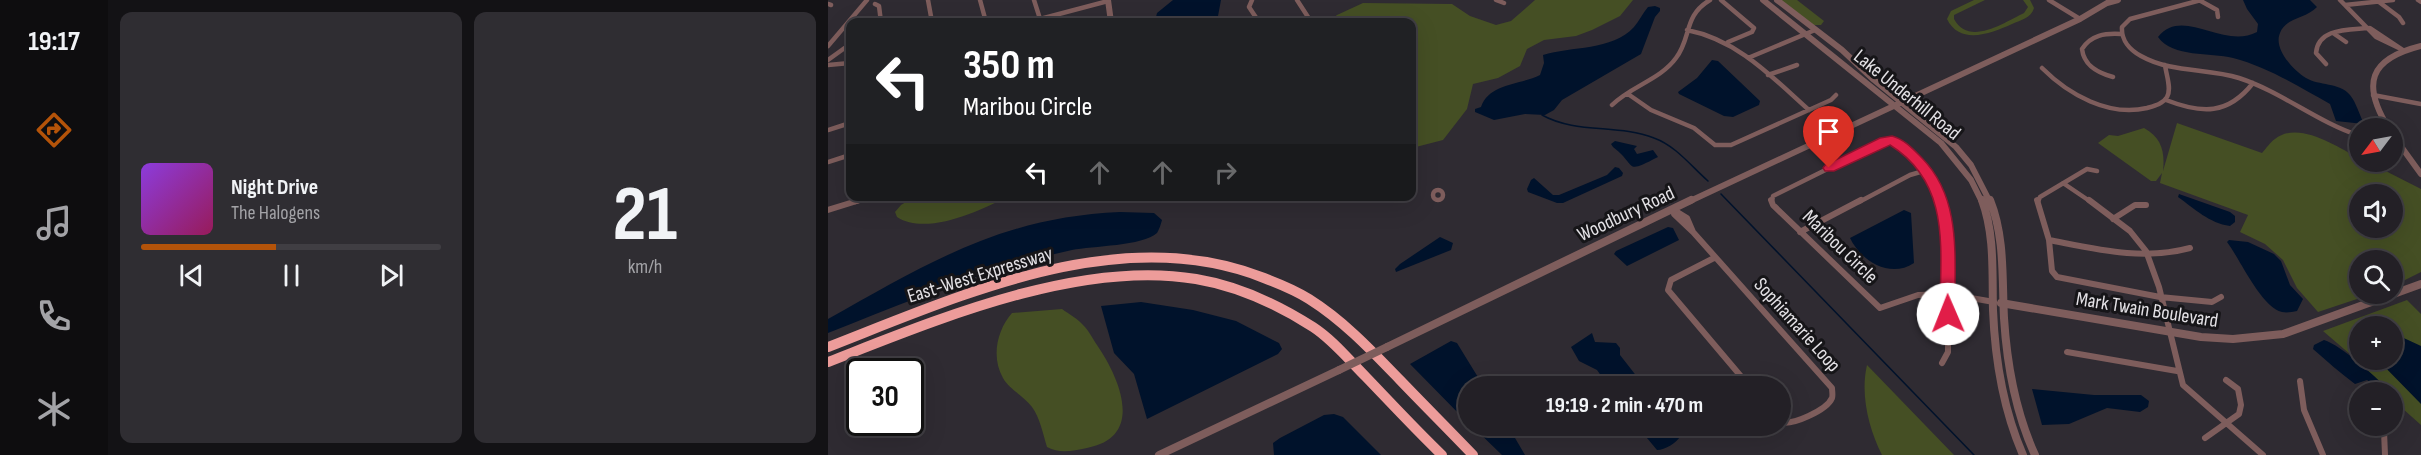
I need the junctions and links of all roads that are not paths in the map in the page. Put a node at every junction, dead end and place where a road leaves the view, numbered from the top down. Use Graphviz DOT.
graph roads {
  1 [pos="867,0"];
  2 [pos="928,0"];
  3 [pos="980,0"];
  4 [pos="1034,0"];
  5 [pos="1108,0"];
  6 [pos="1252,0"];
  7 [pos="1297,0"];
  8 [pos="1496,0"];
  9 [pos="1710,0"];
  10 [pos="1721,0"];
  11 [pos="1763,0"];
  12 [pos="1777,0"];
  13 [pos="2049,0"];
  14 [pos="2118,0"];
  15 [pos="2200,0"];
  16 [pos="2340,0"];
  17 [pos="2393,0"];
  18 [pos="2107,1"];
  19 [pos="2379,2"];
  20 [pos="1504,3"];
  21 [pos="875,4"];
  22 [pos="2345,5"];
  23 [pos="2218,17"];
  24 [pos="852,18"];
  25 [pos="880,18"];
  26 [pos="931,18"];
  27 [pos="985,18"];
  28 [pos="1040,18"];
  29 [pos="1051,18"];
  30 [pos="1110,18"];
  31 [pos="1256,18"];
  32 [pos="1307,18"];
  33 [pos="2080,19"];
  34 [pos="2403,23"];
  35 [pos="846,26"];
  36 [pos="2368,28"];
  37 [pos="1687,30"];
  38 [pos="1815,30"];
  39 [pos="1806,33"];
  40 [pos="2333,33"];
  41 [pos="2121,34"];
  42 [pos="1728,42"];
  43 [pos="2346,42"];
  44 [pos="828,46"];
  45 [pos="2421,46"];
  46 [pos="846,47"];
  47 [pos="2403,50"];
  48 [pos="1748,58"];
  49 [pos="828,60"];
  50 [pos="846,63"];
  51 [pos="2326,64"];
  52 [pos="828,65"];
  53 [pos="1797,65"];
  54 [pos="2164,66"];
  55 [pos="2042,68"];
  56 [pos="1768,75"];
  57 [pos="2113,77"];
  58 [pos="2253,83"];
  59 [pos="1628,94"];
  60 [pos="2371,94"];
  61 [pos="1836,95"];
  62 [pos="2166,100"];
  63 [pos="1896,103"];
  64 [pos="2421,104"];
  65 [pos="1612,105"];
  66 [pos="1809,110"];
  67 [pos="2383,118"];
  68 [pos="846,124"];
  69 [pos="828,130"];
  70 [pos="2349,133"];
  71 [pos="2403,150"];
  72 [pos="846,156"];
  73 [pos="828,162"];
  74 [pos="1927,170"];
  75 [pos="2097,171"];
  76 [pos="2421,174"];
  77 [pos="2063,183"];
  78 [pos="857,201"];
  79 [pos="2146,205"];
  80 [pos="828,210"];
  81 [pos="1674,210"];
  82 [pos="2113,219"];
  83 [pos="1800,232"];
  84 [pos="2049,240"];
  85 [pos="2190,248"];
  86 [pos="2148,254"];
  87 [pos="1714,258"];
  88 [pos="2421,284"];
  89 [pos="1948,294"];
  90 [pos="2160,297"];
  91 [pos="2221,297"];
  92 [pos="1994,302"];
  93 [pos="2005,304"];
  94 [pos="2169,332"];
  95 [pos="828,347"];
  96 [pos="2067,352"];
  97 [pos="828,362"];
  98 [pos="1942,363"];
  99 [pos="2177,371"];
  100 [pos="1741,376"];
  101 [pos="2226,380"];
  102 [pos="2300,381"];
  103 [pos="1791,424"];
  104 [pos="2226,425"];
  105 [pos="2384,436"];
  106 [pos="2205,438"];
  107 [pos="1159,455"];
  108 [pos="1442,455"];
  109 [pos="1473,455"];
  110 [pos="2023,455"];
  111 [pos="2035,455"];
  112 [pos="2263,455"];
  113 [pos="2323,455"];
  114 [pos="2385,455"];
  1 -- 24 [label="street"];
  2 -- 26 [label="street"];
  3 -- 27 [label="street"];
  4 -- 28 [label="street"];
  5 -- 29 [label="street"];
  5 -- 30 [label="street"];
  6 -- 31 [label="street"];
  7 -- 32 [label="street"];
  8 -- 20 [label="street"];
  9 -- 37 [label="street"];
  10 -- 42 [label="street"];
  11 -- 39 [label="street, Lake Underhill Road"];
  12 -- 38 [label="street, Lake Underhill Road"];
  13 -- 33 [label="street"];
  14 -- 18 [label="street, Woodbury Road"];
  15 -- 23 [label="street"];
  15 -- 41 [label="street"];
  16 -- 22 [label="street"];
  17 -- 19 [label="street"];
  18 -- 33 [label="street, Woodbury Road"];
  19 -- 22 [label="street"];
  19 -- 34 [label="street"];
  21 -- 25 [label="street"];
  22 -- 36 [label="street"];
  33 -- 63 [label="street, Woodbury Road"];
  35 -- 44 [label="street"];
  36 -- 40 [label="street"];
  36 -- 47 [label="street"];
  37 -- 42 [label="street"];
  37 -- 59 [label="street"];
  38 -- 39 [label="street"];
  38 -- 63 [label="street, Lake Underhill Road"];
  39 -- 48 [label="street"];
  39 -- 63 [label="street, Lake Underhill Road"];
  40 -- 43 [label="street"];
  40 -- 51 [label="street"];
  41 -- 54 [label="street"];
  41 -- 57 [label="street"];
  42 -- 48 [label="street"];
  45 -- 47 [label="street"];
  46 -- 49 [label="street"];
  47 -- 60 [label="street"];
  48 -- 56 [label="street"];
  50 -- 52 [label="street"];
  53 -- 56 [label="street"];
  54 -- 58 [label="street"];
  54 -- 62 [label="street"];
  55 -- 62 [label="street"];
  56 -- 66 [label="street"];
  58 -- 62 [label="street"];
  58 -- 70 [label="street"];
  59 -- 65 [label="street"];
  59 -- 66 [label="street"];
  60 -- 64 [label="street"];
  60 -- 67 [label="street"];
  61 -- 66 [label="street"];
  63 -- 81 [label="street, Woodbury Road"];
  63 -- 92 [label="street, Lake Underhill Road"];
  63 -- 93 [label="street, Lake Underhill Road"];
  68 -- 69 [label="street"];
  71 -- 76 [label="street"];
  72 -- 73 [label="street"];
  74 -- 83 [label="street"];
  74 -- 83 [label="street, Maribou Circle"];
  74 -- 89 [label="street, Maribou Circle"];
  75 -- 77 [label="street"];
  77 -- 82 [label="street"];
  77 -- 84 [label="street"];
  78 -- 80 [label="street"];
  79 -- 82 [label="street"];
  81 -- 87 [label="street, Sophiamarie Loop"];
  81 -- 107 [label="street, Woodbury Road, bridge"];
  82 -- 86 [label="street"];
  83 -- 89 [label="street, Maribou Circle"];
  84 -- 86 [label="street"];
  84 -- 90 [label="street"];
  85 -- 86 [label="street"];
  86 -- 90 [label="street"];
  87 -- 100 [label="street"];
  87 -- 103 [label="street, Sophiamarie Loop"];
  88 -- 94 [label="street, Mark Twain Boulevard"];
  89 -- 92 [label="street, Maribou Circle"];
  89 -- 98 [label="street"];
  90 -- 91 [label="street"];
  90 -- 94 [label="street"];
  92 -- 93 [label="street, Maribou Circle"];
  92 -- 110 [label="street, Lake Underhill Road"];
  93 -- 94 [label="street, Mark Twain Boulevard"];
  93 -- 111 [label="street, Lake Underhill Road"];
  94 -- 99 [label="street"];
  95 -- 109 [label="highway, East-West Expressway"];
  96 -- 99 [label="street"];
  97 -- 108 [label="highway, East-West Expressway"];
  99 -- 104 [label="street"];
  101 -- 104 [label="street"];
  102 -- 113 [label="street"];
  104 -- 106 [label="street"];
  104 -- 112 [label="street"];
  105 -- 114 [label="street"];
}
